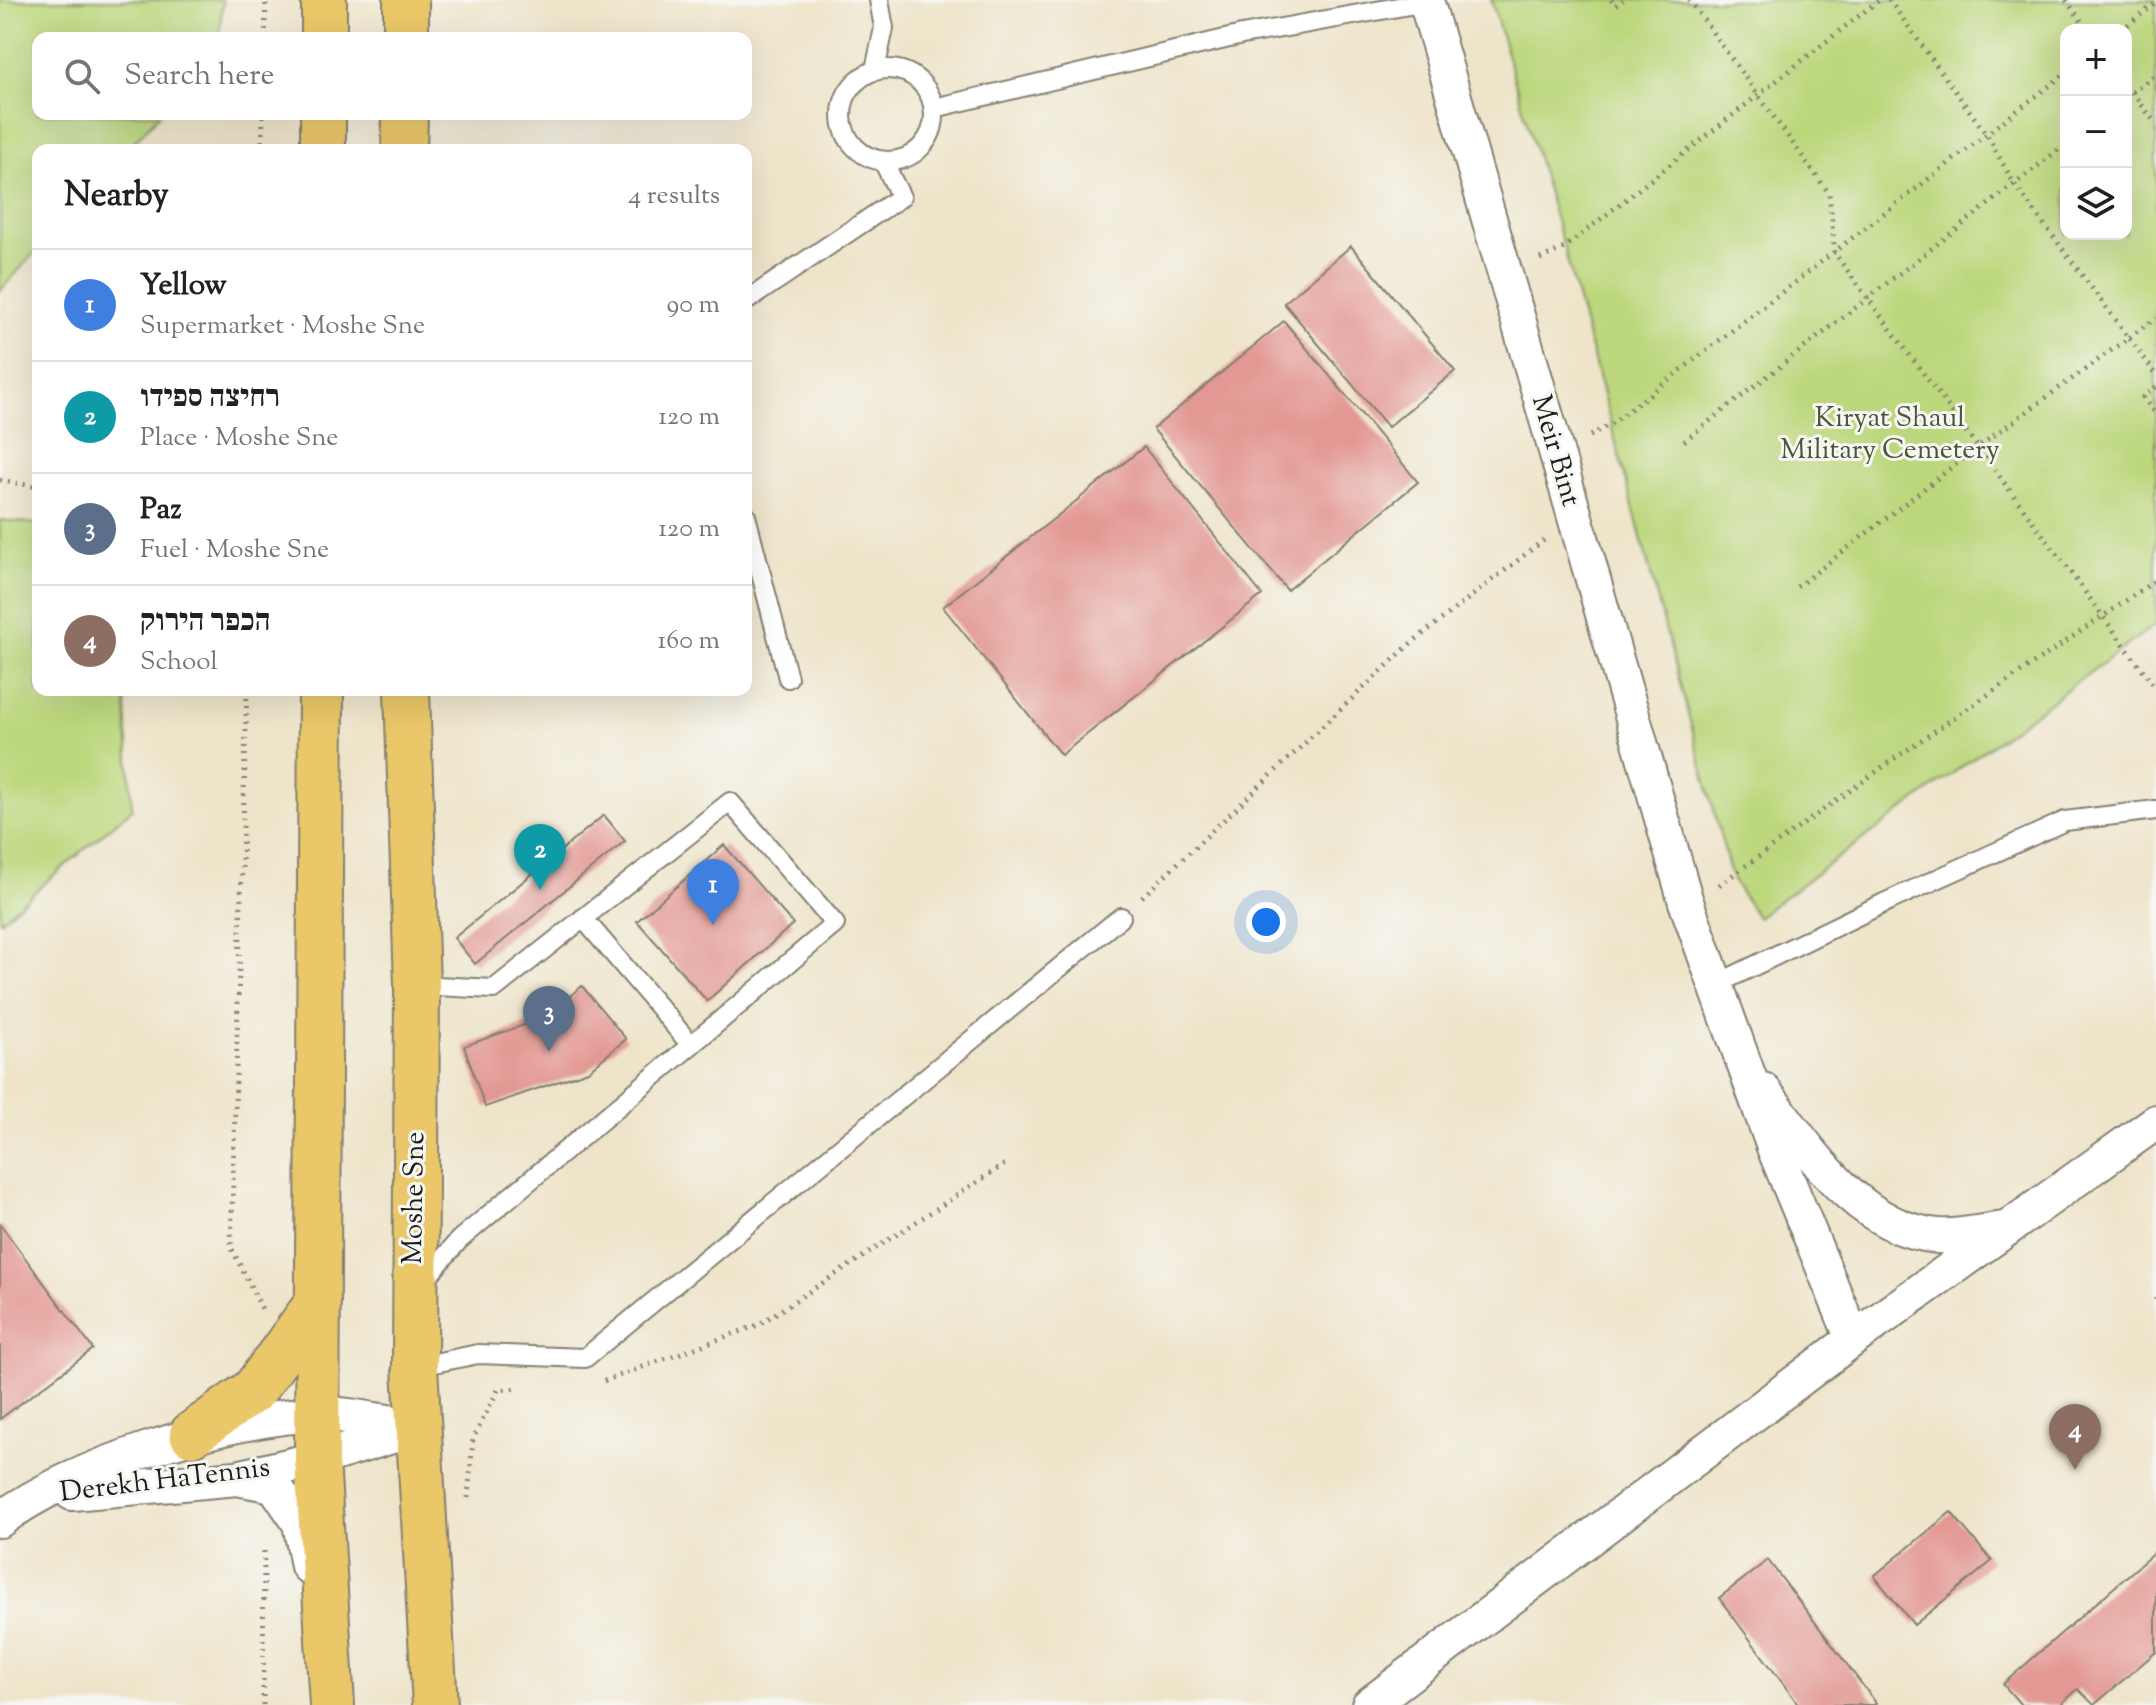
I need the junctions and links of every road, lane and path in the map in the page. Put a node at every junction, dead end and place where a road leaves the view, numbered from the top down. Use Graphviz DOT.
graph roads {
  1 [pos="266,0"];
  2 [pos="324,0"];
  3 [pos="406,0"];
  4 [pos="879,0"];
  5 [pos="1611,0"];
  6 [pos="1623,0"];
  7 [pos="1689,0"];
  8 [pos="1879,0"];
  9 [pos="1889,0"];
  10 [pos="2066,0"];
  11 [pos="1426,1"];
  12 [pos="2156,3"];
  13 [pos="2084,24"];
  14 [pos="2129,24"];
  15 [pos="265,32"];
  16 [pos="324,32"];
  17 [pos="406,32"];
  18 [pos="875,70"];
  19 [pos="2156,74"];
  20 [pos="2060,78"];
  21 [pos="2132,92"];
  22 [pos="1758,96"];
  23 [pos="934,108"];
  24 [pos="263,120"];
  25 [pos="323,120"];
  26 [pos="405,120"];
  27 [pos="2156,124"];
  28 [pos="1987,135"];
  29 [pos="262,144"];
  30 [pos="323,144"];
  31 [pos="404,144"];
  32 [pos="2060,149"];
  33 [pos="883,161"];
  34 [pos="2014,184"];
  35 [pos="1835,254"];
  36 [pos="1504,276"];
  37 [pos="752,297"];
  38 [pos="1866,299"];
  39 [pos="2156,318"];
  40 [pos="2128,339"];
  41 [pos="2156,374"];
  42 [pos="2156,387"];
  43 [pos="2156,415"];
  44 [pos="1684,441"];
  45 [pos="1978,447"];
  46 [pos="1556,456"];
  47 [pos="0,480"];
  48 [pos="32,486"];
  49 [pos="1574,516"];
  50 [pos="752,539"];
  51 [pos="2156,580"];
  52 [pos="1797,587"];
  53 [pos="2105,615"];
  54 [pos="788,678"];
  55 [pos="2156,688"];
  56 [pos="247,696"];
  57 [pos="321,696"];
  58 [pos="407,696"];
  59 [pos="2156,810"];
  60 [pos="1686,902"];
  61 [pos="1121,917"];
  62 [pos="583,918"];
  63 [pos="1717,984"];
  64 [pos="417,985"];
  65 [pos="691,1045"];
  66 [pos="1746,1067"];
  67 [pos="2156,1122"];
  68 [pos="1008,1162"];
  69 [pos="2008,1228"];
  70 [pos="414,1291"];
  71 [pos="318,1302"];
  72 [pos="1853,1339"];
  73 [pos="415,1367"];
  74 [pos="266,1374"];
  75 [pos="599,1381"];
  76 [pos="527,1387"];
  77 [pos="317,1414"];
  78 [pos="419,1427"];
  79 [pos="192,1434"];
  80 [pos="473,1439"];
  81 [pos="317,1459"];
  82 [pos="251,1481"];
  83 [pos="32,1496"];
  84 [pos="0,1520"];
  85 [pos="1373,1701"];
  86 [pos="263,1705"];
  87 [pos="331,1705"];
  88 [pos="435,1705"];
  1 -- 15 [label="path"];
  2 -- 16 [label="main road"];
  3 -- 17 [label="main road"];
  4 -- 18 [label="lane"];
  5 -- 6 [label="path"];
  7 -- 22 [label="path"];
  8 -- 22 [label="path"];
  9 -- 28 [label="path"];
  10 -- 13 [label="path"];
  11 -- 23 [label="lane"];
  11 -- 36 [label="street, Meir Bint"];
  12 -- 14 [label="path"];
  18 -- 23 [label="lane"];
  18 -- 33 [label="lane"];
  19 -- 21 [label="path"];
  20 -- 28 [label="path"];
  21 -- 27 [label="path"];
  22 -- 35 [label="path"];
  22 -- 36 [label="path"];
  23 -- 33 [label="lane"];
  24 -- 29 [label="path"];
  25 -- 30 [label="main road"];
  26 -- 31 [label="main road"];
  28 -- 34 [label="path"];
  28 -- 35 [label="path"];
  32 -- 34 [label="path"];
  33 -- 37 [label="lane"];
  34 -- 38 [label="path"];
  34 -- 40 [label="path"];
  35 -- 38 [label="path"];
  35 -- 46 [label="path"];
  36 -- 46 [label="street, Meir Bint"];
  38 -- 44 [label="path"];
  38 -- 45 [label="path"];
  39 -- 40 [label="path"];
  40 -- 41 [label="path"];
  40 -- 45 [label="path"];
  42 -- 43 [label="path"];
  45 -- 52 [label="path"];
  45 -- 53 [label="path"];
  46 -- 49 [label="street, Meir Bint"];
  47 -- 48 [label="path"];
  49 -- 60 [label="street, Meir Bint"];
  49 -- 61 [label="path"];
  50 -- 54 [label="lane"];
  51 -- 53 [label="path"];
  53 -- 55 [label="path"];
  53 -- 60 [label="path"];
  56 -- 74 [label="path"];
  57 -- 71 [label="main road"];
  58 -- 64 [label="main road, Moshe Sne"];
  59 -- 63 [label="lane"];
  60 -- 63 [label="street, Meir Bint"];
  61 -- 73 [label="lane"];
  62 -- 64 [label="lane"];
  62 -- 65 [label="lane"];
  62 -- 65 [label="lane"];
  63 -- 66 [label="street, Meir Bint"];
  64 -- 70 [label="main road, Moshe Sne"];
  65 -- 70 [label="lane"];
  66 -- 69 [label="street"];
  66 -- 72 [label="street, Meir Bint"];
  67 -- 69 [label="street"];
  68 -- 75 [label="path"];
  69 -- 72 [label="street"];
  70 -- 73 [label="main road, Moshe Sne"];
  71 -- 74 [label="main road"];
  71 -- 77 [label="main road"];
  72 -- 85 [label="street"];
  73 -- 78 [label="main road, Moshe Sne"];
  74 -- 79 [label="main road"];
  76 -- 80 [label="path"];
  77 -- 78 [label="street, Derekh HaTennis"];
  77 -- 79 [label="street, Derekh HaTennis"];
  77 -- 81 [label="main road"];
  78 -- 81 [label="street, Derekh HaTennis"];
  78 -- 88 [label="main road, Moshe Sne"];
  79 -- 83 [label="street, Derekh HaTennis"];
  81 -- 82 [label="street, Derekh HaTennis"];
  81 -- 87 [label="main road"];
  82 -- 83 [label="street, Derekh HaTennis"];
  82 -- 86 [label="path"];
  82 -- 87 [label="street"];
  83 -- 84 [label="street, Derekh HaTennis"];
}
